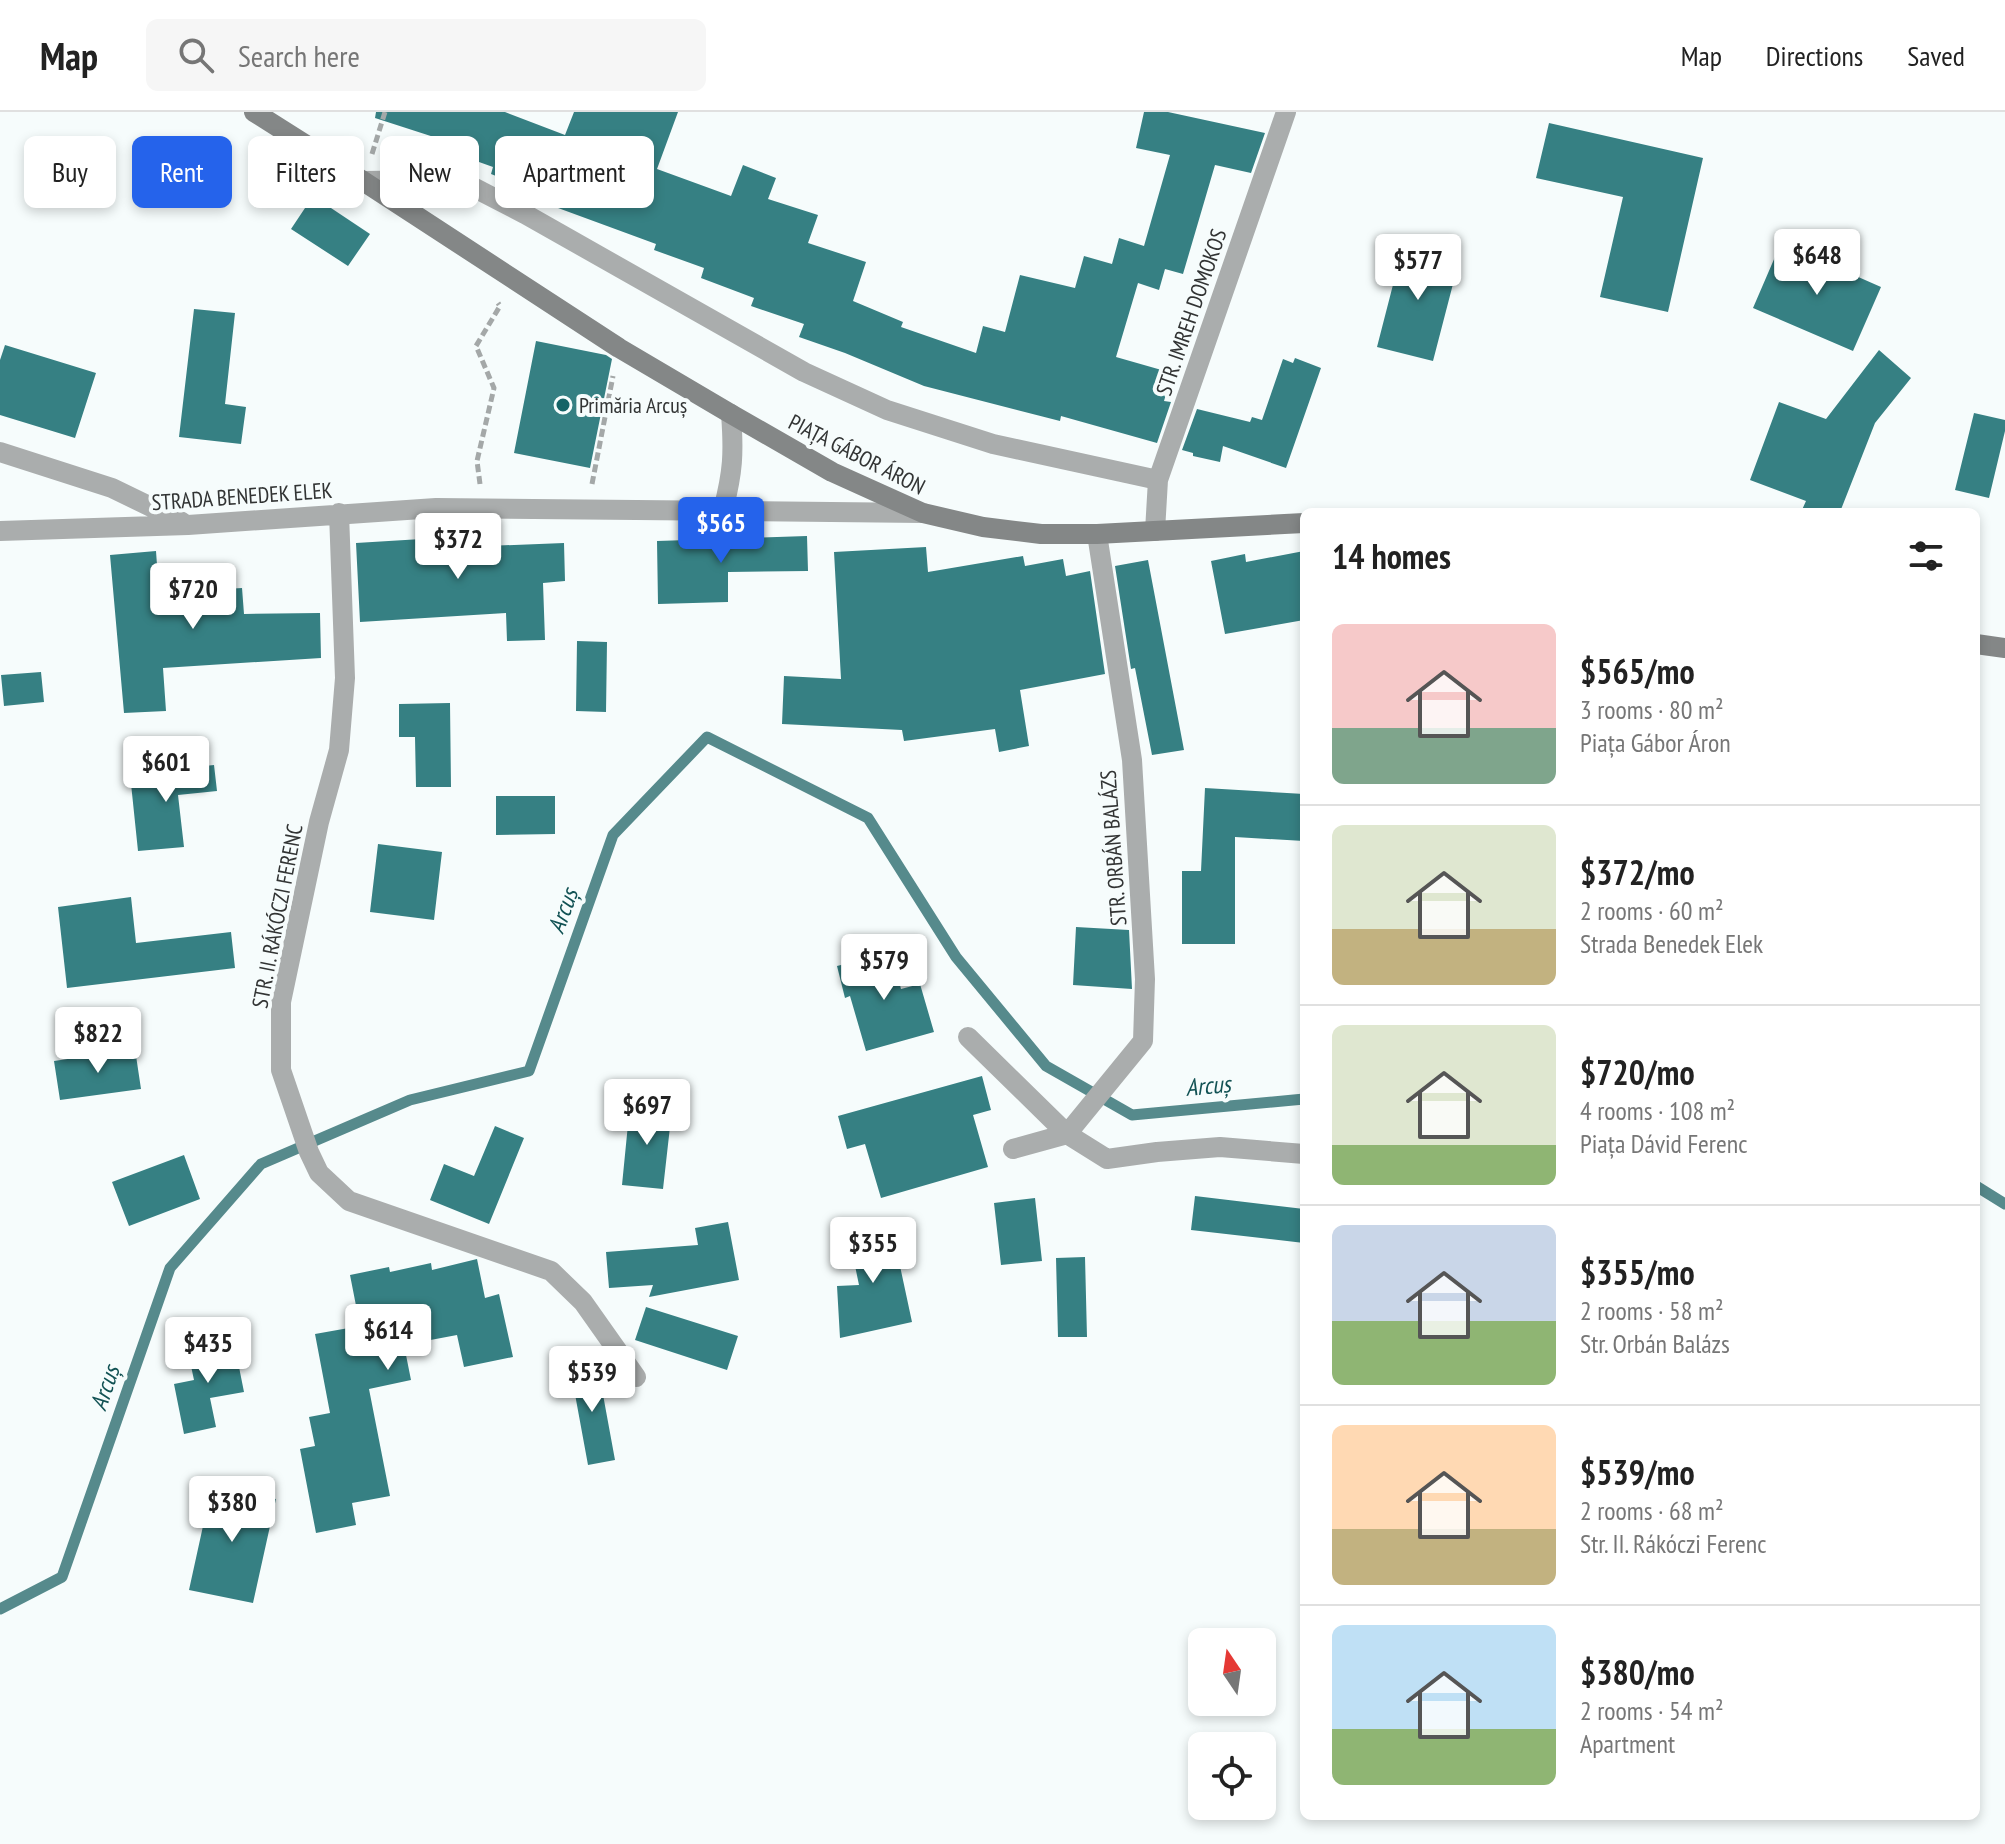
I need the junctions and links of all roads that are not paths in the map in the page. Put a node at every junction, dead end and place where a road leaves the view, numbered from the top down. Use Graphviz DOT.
graph roads {
  1 [pos="254,112"];
  2 [pos="1286,112"];
  3 [pos="292,136"];
  4 [pos="364,181"];
  5 [pos="364,182"];
  6 [pos="731,414"];
  7 [pos="0,452"];
  8 [pos="1158,480"];
  9 [pos="487,507"];
  10 [pos="723,510"];
  11 [pos="339,513"];
  12 [pos="923,513"];
  13 [pos="1300,523"];
  14 [pos="188,525"];
  15 [pos="0,531"];
  16 [pos="1155,531"];
  17 [pos="1097,534"];
  18 [pos="1980,645"];
  19 [pos="2005,648"];
  20 [pos="968,1037"];
  21 [pos="1067,1134"];
  22 [pos="1013,1149"];
  23 [pos="1300,1154"];
  24 [pos="636,1377"];
  1 -- 3 [label="street, PIAȚA GÁBOR ÁRON"];
  2 -- 8 [label="street, STR. IMREH DOMOKOS"];
  4 -- 8 [label="street"];
  5 -- 6 [label="street, PIAȚA GÁBOR ÁRON"];
  6 -- 10 [label="street"];
  6 -- 12 [label="street, PIAȚA GÁBOR ÁRON"];
  7 -- 14 [label="street"];
  8 -- 16 [label="street, STR. IMREH DOMOKOS"];
  9 -- 10 [label="street, PIAȚA GÁBOR ÁRON"];
  9 -- 11 [label="street, STRADA BENEDEK ELEK"];
  10 -- 12 [label="street, PIAȚA GÁBOR ÁRON"];
  11 -- 14 [label="street, STRADA BENEDEK ELEK"];
  11 -- 24 [label="street, STR. II. RÁKÓCZI FERENC"];
  12 -- 17 [label="street"];
  13 -- 16 [label="street"];
  14 -- 15 [label="street, STRADA BENEDEK ELEK"];
  16 -- 17 [label="street"];
  17 -- 21 [label="street, STR. ORBÁN BALÁZS"];
  18 -- 19 [label="street"];
  20 -- 21 [label="street"];
  21 -- 22 [label="street"];
  21 -- 23 [label="street"];
}
